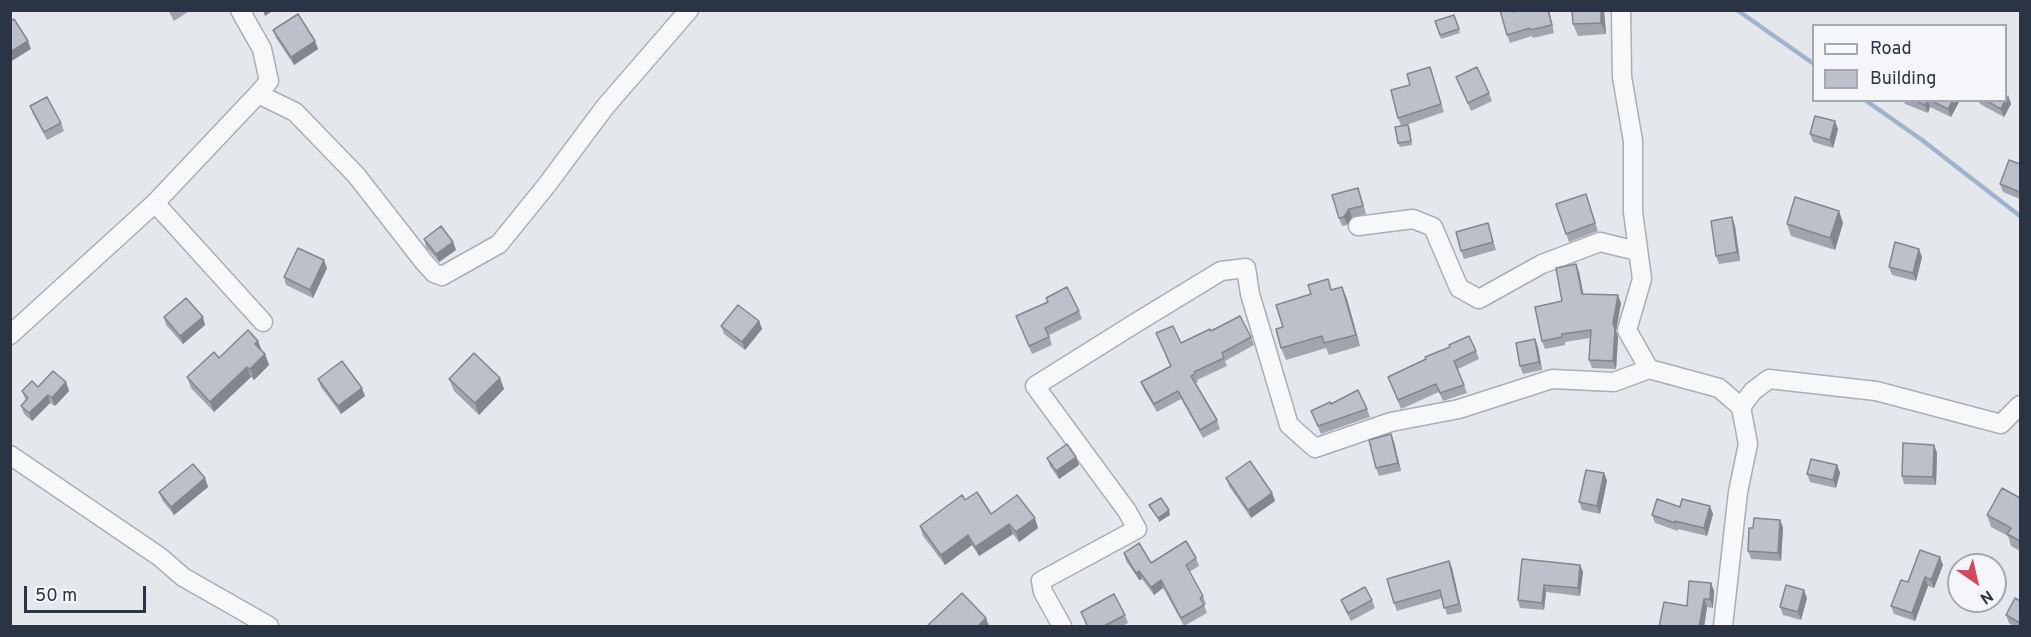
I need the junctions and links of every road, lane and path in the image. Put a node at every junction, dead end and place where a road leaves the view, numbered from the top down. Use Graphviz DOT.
graph roads {
  1 [pos="240,10"];
  2 [pos="689,10"];
  3 [pos="1621,10"];
  4 [pos="258,94"];
  5 [pos="155,203"];
  6 [pos="1358,226"];
  7 [pos="1637,251"];
  8 [pos="263,322"];
  9 [pos="10,335"];
  10 [pos="1649,369"];
  11 [pos="2020,405"];
  12 [pos="1741,407"];
  13 [pos="10,454"];
  14 [pos="269,627"];
  15 [pos="1062,627"];
  16 [pos="1723,627"];
  1 -- 4 [label="street"];
  2 -- 4 [label="street"];
  3 -- 7 [label="street"];
  4 -- 5 [label="street"];
  5 -- 8 [label="street"];
  5 -- 9 [label="street"];
  6 -- 7 [label="street"];
  7 -- 10 [label="street"];
  10 -- 12 [label="street"];
  10 -- 15 [label="street"];
  11 -- 12 [label="street"];
  12 -- 16 [label="street"];
  13 -- 14 [label="street"];
}
